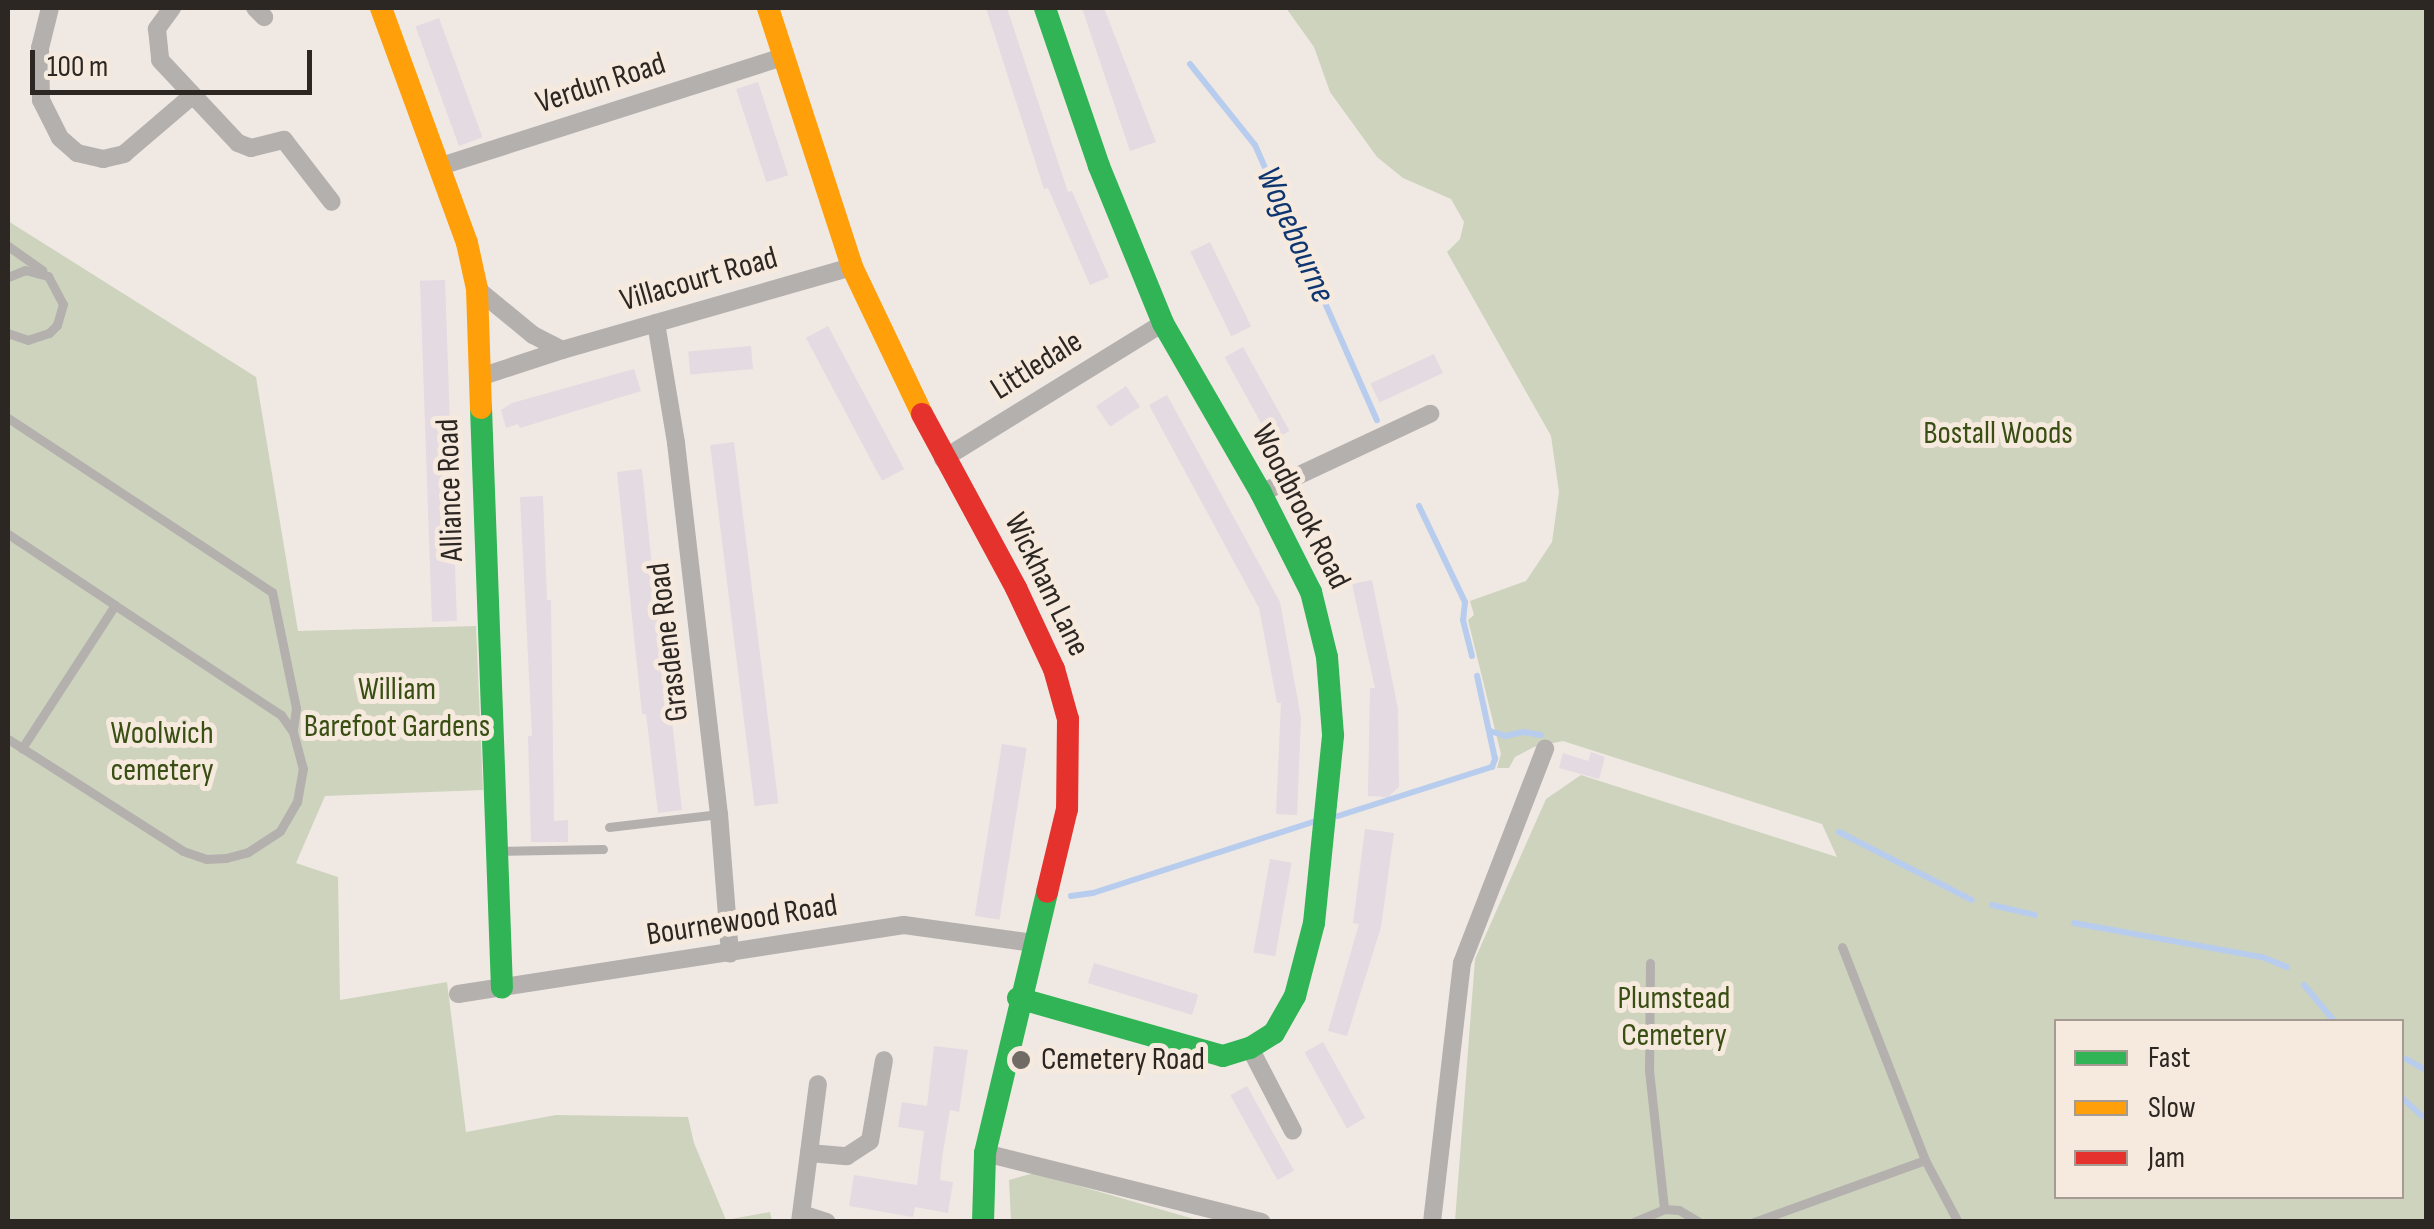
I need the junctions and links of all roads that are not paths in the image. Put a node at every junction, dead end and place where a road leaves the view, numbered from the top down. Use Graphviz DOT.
graph roads {
  1 [pos="50,8"];
  2 [pos="172,8"];
  3 [pos="381,8"];
  4 [pos="768,8"];
  5 [pos="1045,8"];
  6 [pos="783,57"];
  7 [pos="192,96"];
  8 [pos="438,167"];
  9 [pos="332,202"];
  10 [pos="8,246"];
  11 [pos="852,267"];
  12 [pos="48,276"];
  13 [pos="8,277"];
  14 [pos="477,288"];
  15 [pos="656,323"];
  16 [pos="1163,323"];
  17 [pos="8,333"];
  18 [pos="562,350"];
  19 [pos="480,377"];
  20 [pos="1430,414"];
  21 [pos="8,418"];
  22 [pos="943,460"];
  23 [pos="1262,493"];
  24 [pos="8,534"];
  25 [pos="115,605"];
  26 [pos="292,732"];
  27 [pos="8,739"];
  28 [pos="22,748"];
  29 [pos="1545,750"];
  30 [pos="720,814"];
  31 [pos="610,828"];
  32 [pos="603,849"];
  33 [pos="497,851"];
  34 [pos="1034,943"];
  35 [pos="1842,947"];
  36 [pos="730,954"];
  37 [pos="1650,963"];
  38 [pos="502,988"];
  39 [pos="458,994"];
  40 [pos="1018,998"];
  41 [pos="1250,1048"];
  42 [pos="884,1060"];
  43 [pos="818,1084"];
  44 [pos="1293,1130"];
  45 [pos="808,1153"];
  46 [pos="985,1154"];
  47 [pos="1925,1160"];
  48 [pos="1664,1208"];
  49 [pos="801,1218"];
  50 [pos="826,1222"];
  51 [pos="982,1222"];
  52 [pos="1262,1222"];
  53 [pos="1432,1222"];
  54 [pos="1634,1222"];
  55 [pos="1698,1222"];
  56 [pos="1754,1222"];
  57 [pos="1958,1222"];
  1 -- 7 [label="street"];
  2 -- 7 [label="street"];
  3 -- 8 [label="street, Alliance Road"];
  4 -- 6 [label="street, Wickham Lane"];
  5 -- 16 [label="street, Woodbrook Road"];
  6 -- 8 [label="street, Verdun Road"];
  6 -- 11 [label="street, Wickham Lane"];
  7 -- 9 [label="street"];
  8 -- 14 [label="street, Alliance Road"];
  10 -- 12 [label="lane"];
  11 -- 15 [label="street, Villacourt Road"];
  11 -- 22 [label="street, Wickham Lane"];
  12 -- 13 [label="lane"];
  12 -- 17 [label="lane"];
  14 -- 18 [label="street"];
  14 -- 19 [label="street, Alliance Road"];
  15 -- 18 [label="street, Villacourt Road"];
  15 -- 30 [label="street, Grasdene Road"];
  16 -- 22 [label="street, Littledale"];
  16 -- 23 [label="street, Woodbrook Road"];
  18 -- 19 [label="street, Villacourt Road"];
  19 -- 33 [label="street, Alliance Road"];
  20 -- 23 [label="street"];
  21 -- 26 [label="lane"];
  22 -- 34 [label="street, Wickham Lane"];
  23 -- 41 [label="street, Woodbrook Road"];
  24 -- 25 [label="lane"];
  25 -- 26 [label="lane"];
  25 -- 28 [label="lane"];
  26 -- 28 [label="lane"];
  27 -- 28 [label="lane"];
  29 -- 53 [label="street"];
  30 -- 31 [label="lane"];
  30 -- 36 [label="street, Grasdene Road"];
  32 -- 33 [label="lane"];
  33 -- 38 [label="street, Alliance Road"];
  34 -- 36 [label="street, Bournewood Road"];
  34 -- 40 [label="street, Wickham Lane"];
  35 -- 47 [label="lane"];
  36 -- 38 [label="street, Bournewood Road"];
  37 -- 48 [label="lane"];
  38 -- 39 [label="street, Bournewood Road"];
  40 -- 41 [label="street"];
  40 -- 46 [label="street, Wickham Lane"];
  41 -- 44 [label="street"];
  42 -- 45 [label="street"];
  43 -- 45 [label="street"];
  45 -- 49 [label="street"];
  46 -- 51 [label="street, Wickham Lane"];
  46 -- 52 [label="street"];
  47 -- 56 [label="lane"];
  47 -- 57 [label="lane"];
  48 -- 54 [label="lane"];
  48 -- 55 [label="lane"];
  49 -- 50 [label="street"];
}
